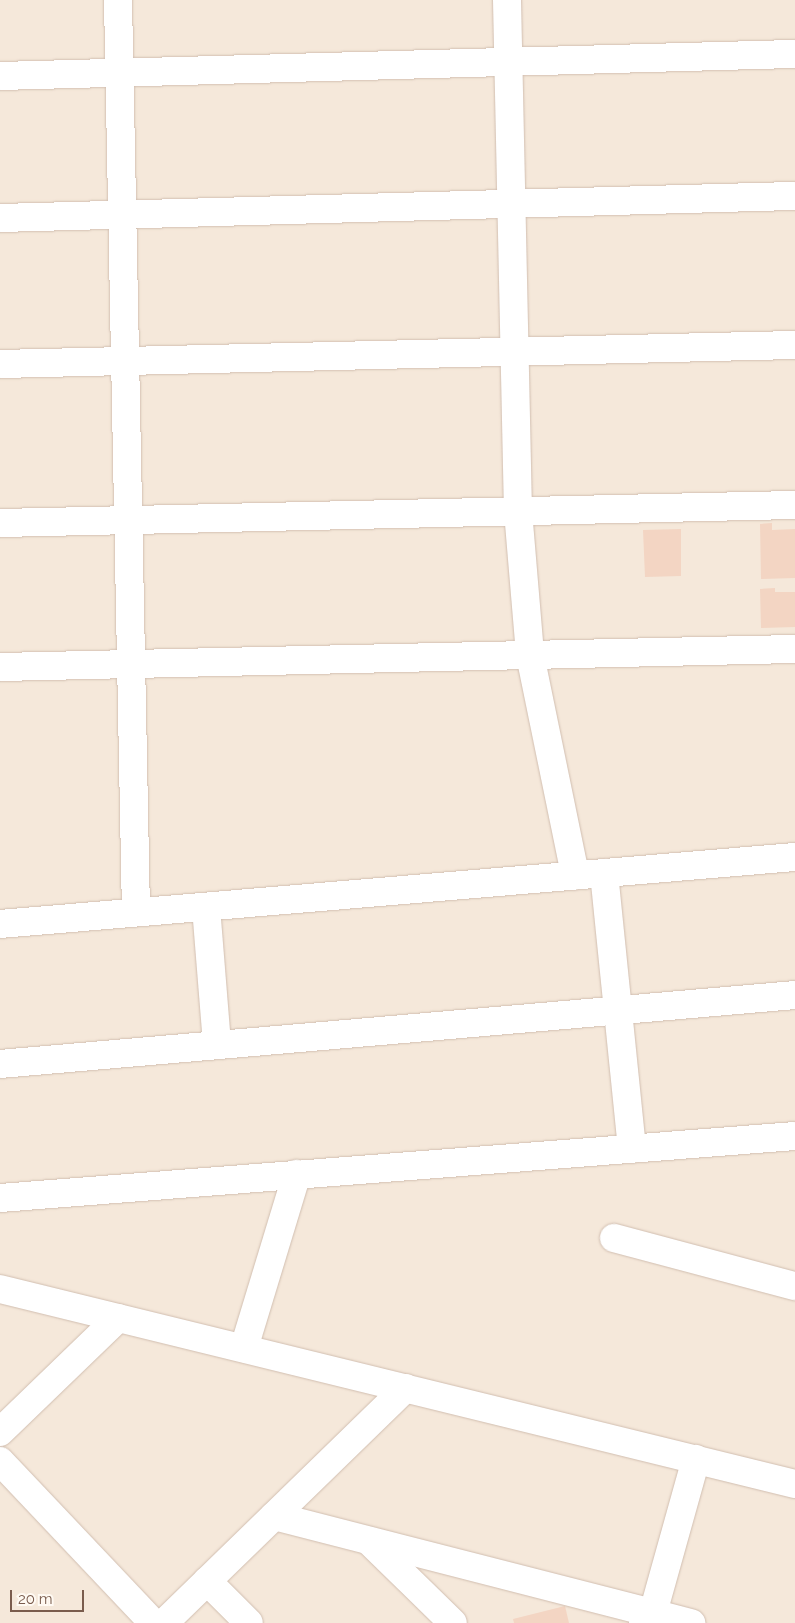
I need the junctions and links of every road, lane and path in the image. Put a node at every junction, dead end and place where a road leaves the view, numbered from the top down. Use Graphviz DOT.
graph roads {
  1 [pos="118,0"];
  2 [pos="507,0"];
  3 [pos="795,54"];
  4 [pos="508,62"];
  5 [pos="119,73"];
  6 [pos="0,76"];
  7 [pos="795,196"];
  8 [pos="511,204"];
  9 [pos="122,214"];
  10 [pos="0,218"];
  11 [pos="795,345"];
  12 [pos="514,351"];
  13 [pos="125,361"];
  14 [pos="0,364"];
  15 [pos="795,505"];
  16 [pos="518,511"];
  17 [pos="128,520"];
  18 [pos="0,523"];
  19 [pos="795,649"];
  20 [pos="530,655"];
  21 [pos="131,664"];
  22 [pos="0,667"];
  23 [pos="795,857"];
  24 [pos="604,873"];
  25 [pos="575,875"];
  26 [pos="206,906"];
  27 [pos="136,912"];
  28 [pos="0,924"];
  29 [pos="795,995"];
  30 [pos="618,1010"];
  31 [pos="218,1045"];
  32 [pos="0,1064"];
  33 [pos="795,1136"];
  34 [pos="632,1149"];
  35 [pos="297,1174"];
  36 [pos="0,1198"];
  37 [pos="614,1238"];
  38 [pos="795,1286"];
  39 [pos="0,1289"];
  40 [pos="118,1318"];
  41 [pos="244,1348"];
  42 [pos="406,1388"];
  43 [pos="0,1432"];
  44 [pos="696,1460"];
  45 [pos="0,1461"];
  46 [pos="795,1484"];
  47 [pos="274,1516"];
  48 [pos="368,1540"];
  49 [pos="207,1582"];
  50 [pos="648,1618"];
  51 [pos="153,1623"];
  52 [pos="164,1623"];
  53 [pos="250,1623"];
  54 [pos="453,1623"];
  55 [pos="691,1623"];
  1 -- 5 [label="street"];
  2 -- 4 [label="street"];
  3 -- 4 [label="street"];
  4 -- 5 [label="street"];
  4 -- 8 [label="street"];
  5 -- 6 [label="street"];
  5 -- 9 [label="street"];
  7 -- 8 [label="street"];
  8 -- 9 [label="street"];
  8 -- 12 [label="street"];
  9 -- 10 [label="street"];
  9 -- 13 [label="street"];
  11 -- 12 [label="street"];
  12 -- 13 [label="street"];
  12 -- 16 [label="street"];
  13 -- 14 [label="street"];
  13 -- 17 [label="street"];
  15 -- 16 [label="street"];
  16 -- 17 [label="street"];
  16 -- 20 [label="street"];
  17 -- 18 [label="street"];
  17 -- 21 [label="street"];
  19 -- 20 [label="street"];
  20 -- 21 [label="street"];
  20 -- 25 [label="street"];
  21 -- 22 [label="street"];
  21 -- 27 [label="street"];
  23 -- 24 [label="street"];
  24 -- 25 [label="street"];
  24 -- 30 [label="street"];
  25 -- 26 [label="street"];
  26 -- 27 [label="street"];
  26 -- 31 [label="street"];
  27 -- 28 [label="street"];
  29 -- 30 [label="street"];
  30 -- 31 [label="street"];
  30 -- 34 [label="street"];
  31 -- 32 [label="street"];
  33 -- 34 [label="street"];
  34 -- 35 [label="street"];
  35 -- 36 [label="street"];
  35 -- 41 [label="street"];
  37 -- 38 [label="street"];
  39 -- 40 [label="street"];
  40 -- 41 [label="street"];
  40 -- 43 [label="street"];
  41 -- 42 [label="street"];
  42 -- 44 [label="street"];
  42 -- 47 [label="street"];
  44 -- 46 [label="street"];
  44 -- 50 [label="street"];
  45 -- 51 [label="street"];
  47 -- 48 [label="street"];
  47 -- 49 [label="street"];
  48 -- 50 [label="street"];
  48 -- 54 [label="street"];
  49 -- 52 [label="street"];
  49 -- 53 [label="street"];
  50 -- 55 [label="street"];
}
